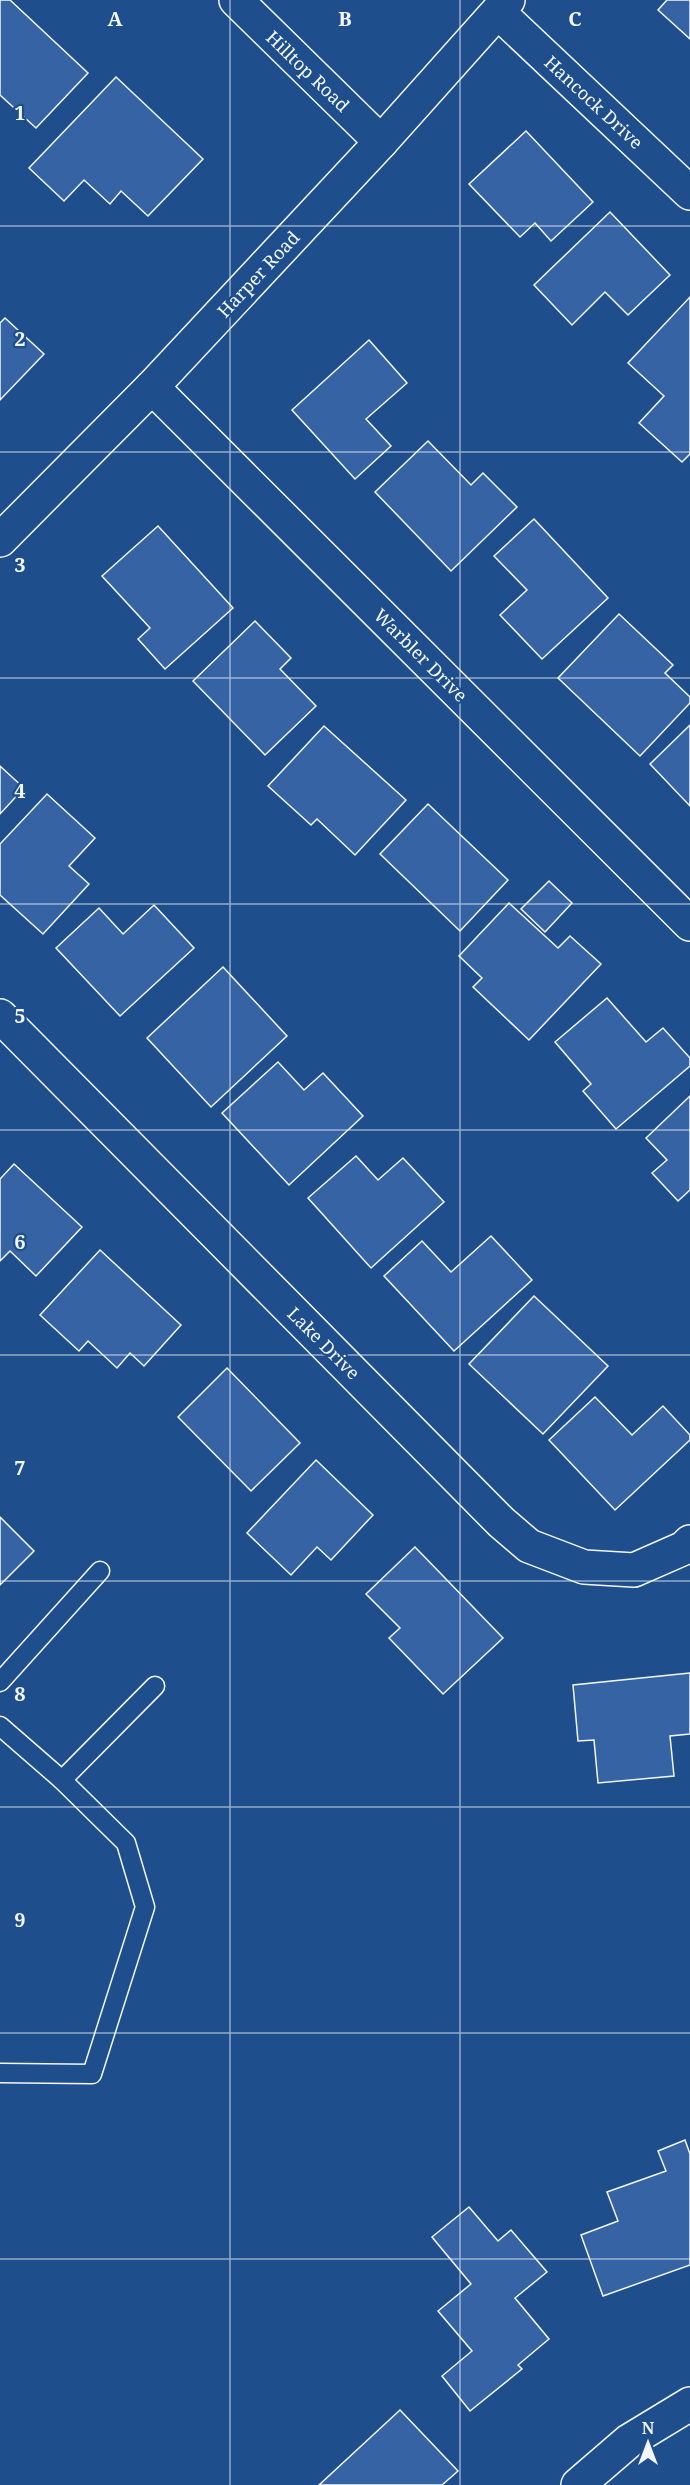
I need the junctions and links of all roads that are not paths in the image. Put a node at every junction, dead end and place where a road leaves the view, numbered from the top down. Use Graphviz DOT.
graph roads {
  1 [pos="236,0"];
  2 [pos="503,6"];
  3 [pos="381,142"];
  4 [pos="690,193"];
  5 [pos="152,387"];
  6 [pos="0,540"];
  7 [pos="690,924"];
  8 [pos="0,1016"];
  9 [pos="690,1542"];
  10 [pos="100,1571"];
  11 [pos="0,1682"];
  12 [pos="155,1686"];
  13 [pos="0,1726"];
  14 [pos="62,1780"];
  15 [pos="0,2073"];
  16 [pos="690,2404"];
  17 [pos="578,2485"];
  1 -- 3 [label="street, Hilltop Road"];
  2 -- 3 [label="street, Harper Road"];
  2 -- 4 [label="street, Hancock Drive"];
  3 -- 5 [label="street, Harper Road"];
  5 -- 6 [label="street, Harper Road"];
  5 -- 7 [label="street, Warbler Drive"];
  8 -- 9 [label="street, Lake Drive"];
  10 -- 11 [label="lane"];
  12 -- 14 [label="lane"];
  13 -- 14 [label="lane"];
  14 -- 15 [label="lane"];
  16 -- 17 [label="street"];
}
